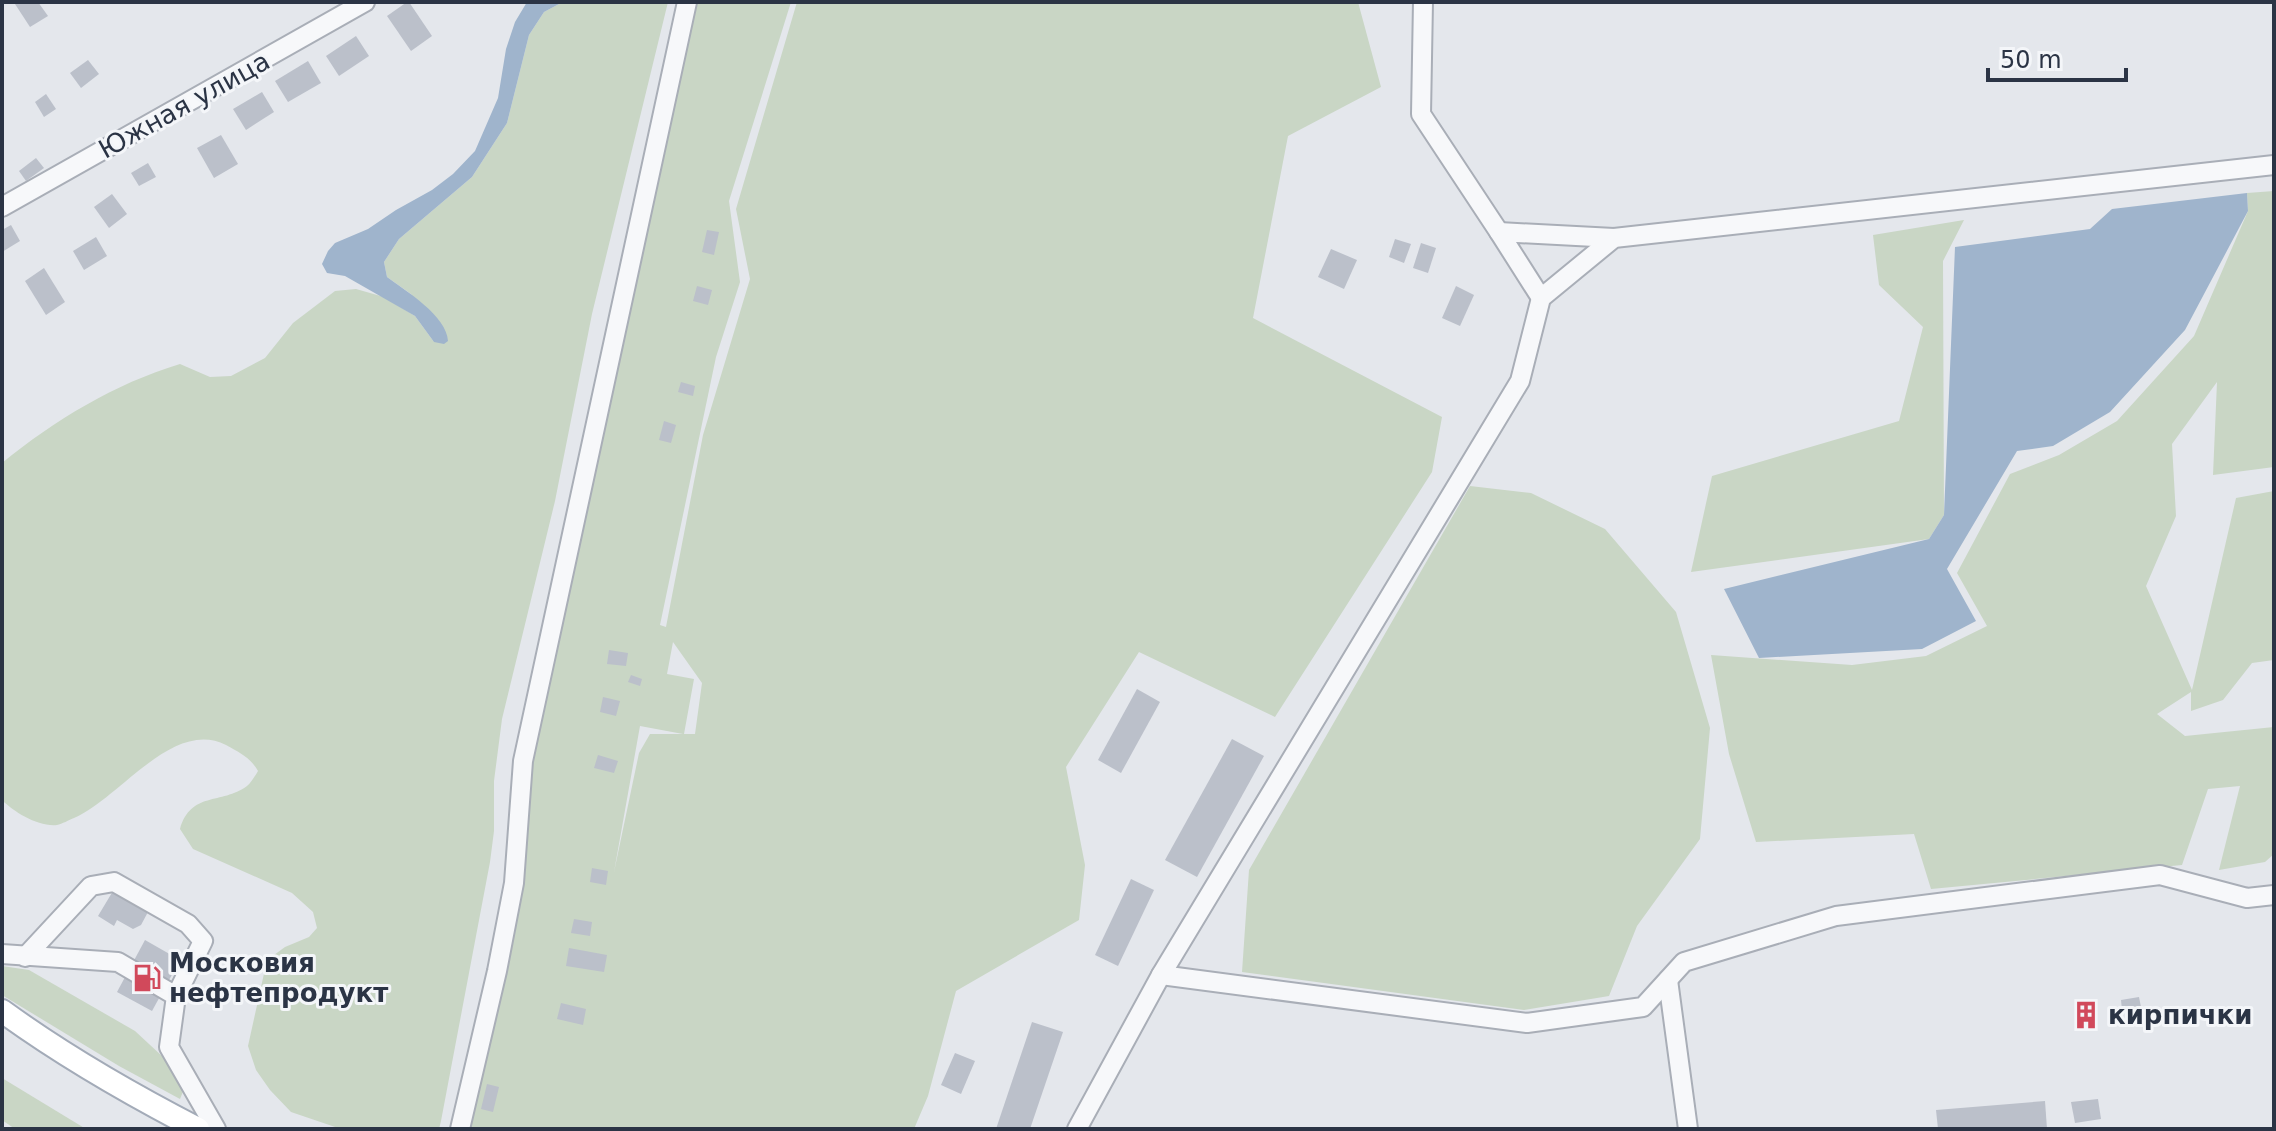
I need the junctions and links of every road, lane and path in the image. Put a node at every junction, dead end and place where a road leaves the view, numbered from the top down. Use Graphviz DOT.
graph roads {
  1 [pos="365,2"];
  2 [pos="687,2"];
  3 [pos="1423,2"];
  4 [pos="2274,165"];
  5 [pos="2,207"];
  6 [pos="1499,232"];
  7 [pos="1614,238"];
  8 [pos="1541,298"];
  9 [pos="2274,895"];
  10 [pos="2,954"];
  11 [pos="25,957"];
  12 [pos="1161,975"];
  13 [pos="1668,980"];
  14 [pos="176,996"];
  15 [pos="2,1011"];
  16 [pos="198,1129"];
  17 [pos="216,1129"];
  18 [pos="460,1129"];
  19 [pos="1077,1129"];
  20 [pos="1688,1129"];
  1 -- 5 [label="street, Южная улица"];
  2 -- 18 [label="street"];
  3 -- 6 [label="street"];
  4 -- 7 [label="street"];
  6 -- 7 [label="street"];
  6 -- 8 [label="street"];
  7 -- 8 [label="street"];
  8 -- 12 [label="street"];
  9 -- 13 [label="street"];
  10 -- 11 [label="street"];
  11 -- 14 [label="street"];
  11 -- 14 [label="street"];
  12 -- 13 [label="street"];
  12 -- 19 [label="street"];
  13 -- 20 [label="street"];
  14 -- 17 [label="street"];
  15 -- 16 [label="main road"];
}
